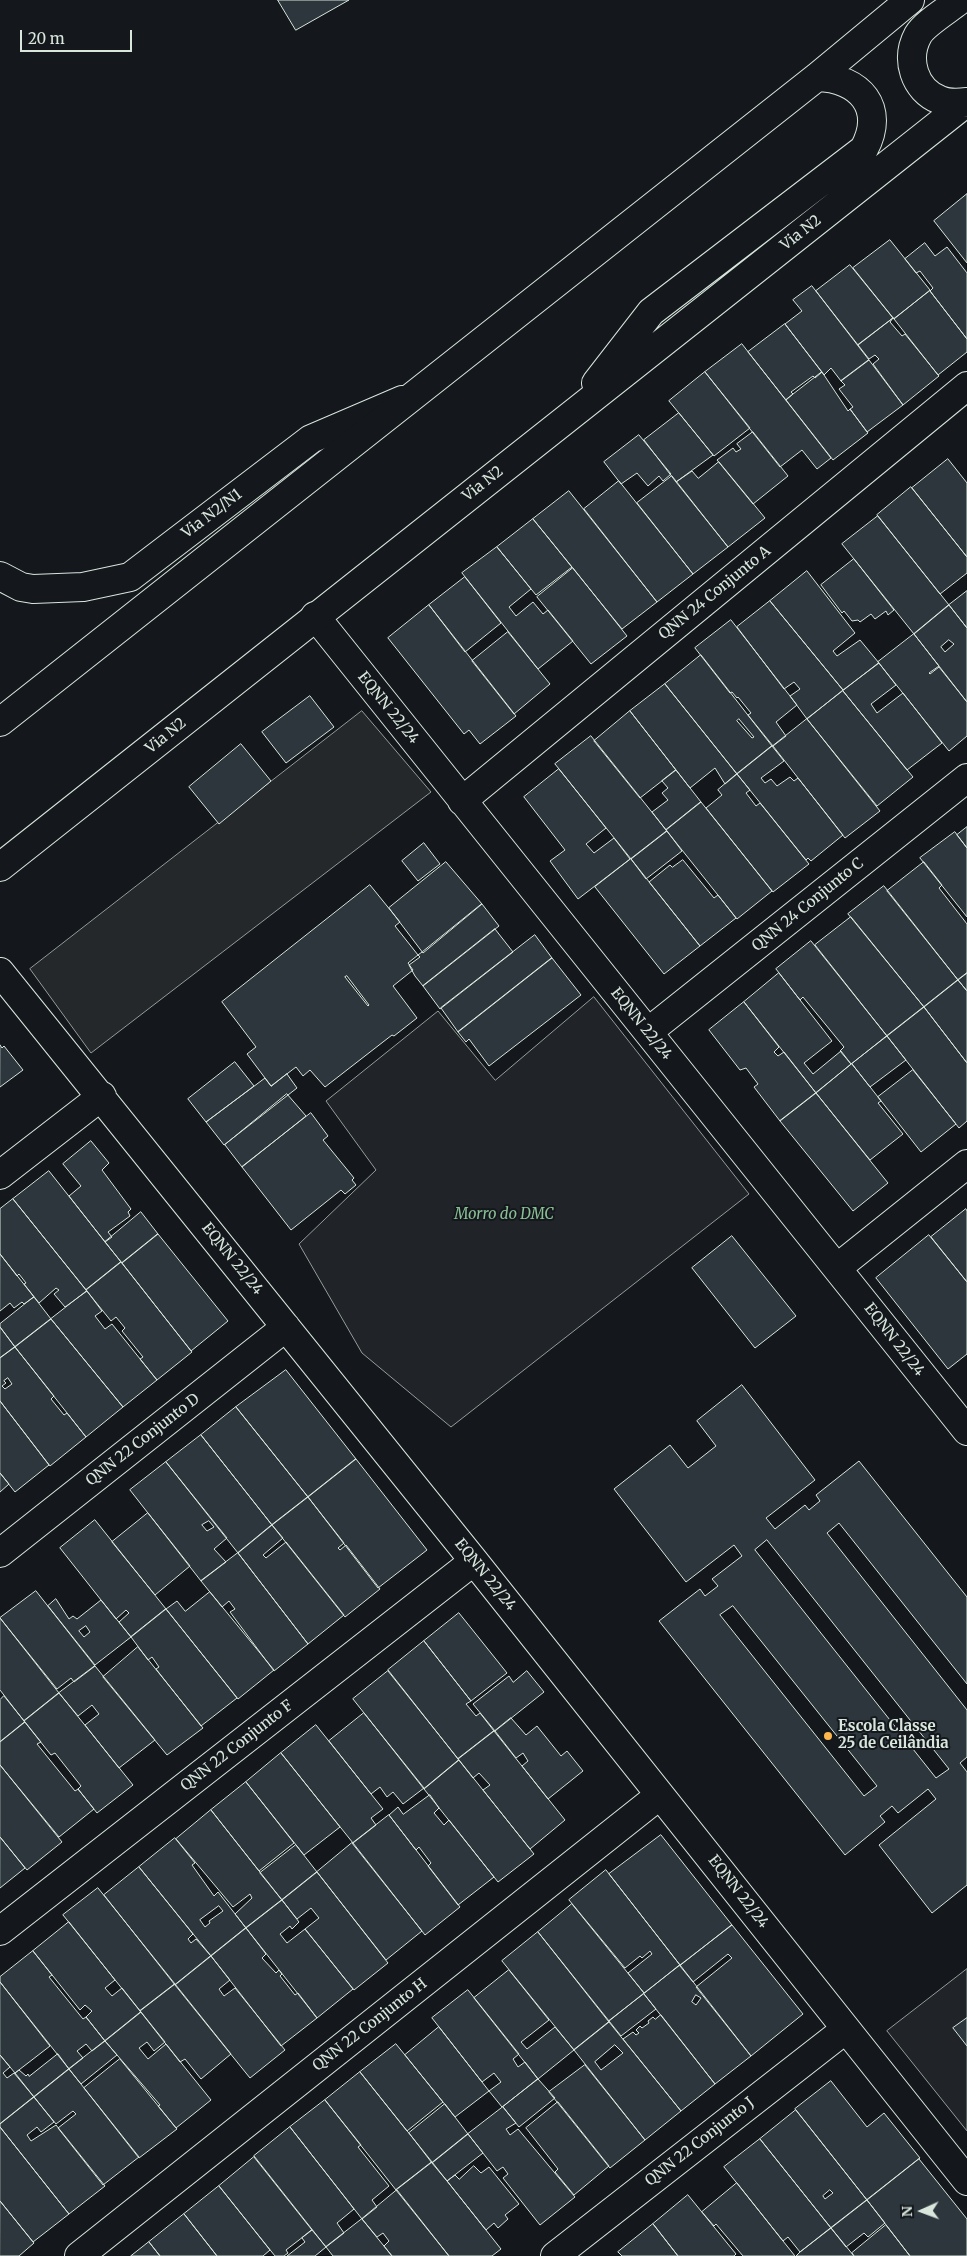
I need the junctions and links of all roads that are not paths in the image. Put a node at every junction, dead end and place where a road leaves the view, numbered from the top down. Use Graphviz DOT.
graph roads {
  1 [pos="910,0"];
  2 [pos="960,0"];
  3 [pos="817,78"];
  4 [pos="967,102"];
  5 [pos="967,386"];
  6 [pos="415,394"];
  7 [pos="568,418"];
  8 [pos="0,576"];
  9 [pos="315,616"];
  10 [pos="0,722"];
  11 [pos="967,778"];
  12 [pos="462,801"];
  13 [pos="0,867"];
  14 [pos="0,972"];
  15 [pos="648,1032"];
  16 [pos="102,1096"];
  17 [pos="967,1164"];
  18 [pos="0,1175"];
  19 [pos="837,1268"];
  20 [pos="286,1327"];
  21 [pos="967,1431"];
  22 [pos="0,1553"];
  23 [pos="474,1561"];
  24 [pos="660,1795"];
  25 [pos="0,1931"];
  26 [pos="846,2028"];
  27 [pos="967,2181"];
  28 [pos="79,2256"];
  29 [pos="555,2256"];
  1 -- 3 [label="street"];
  2 -- 4 [label="street"];
  3 -- 6 [label="street"];
  3 -- 7 [label="street"];
  4 -- 7 [label="street, Via N2"];
  5 -- 12 [label="street, QNN 24 Conjunto A"];
  6 -- 8 [label="street, Via N2/N1"];
  6 -- 10 [label="street"];
  7 -- 9 [label="street, Via N2"];
  9 -- 12 [label="street, EQNN 22/24"];
  9 -- 13 [label="street, Via N2"];
  11 -- 15 [label="street, QNN 24 Conjunto C"];
  12 -- 15 [label="street, EQNN 22/24"];
  14 -- 16 [label="street, EQNN 22/24"];
  15 -- 19 [label="street, EQNN 22/24"];
  16 -- 18 [label="street"];
  16 -- 20 [label="street, EQNN 22/24"];
  17 -- 19 [label="street"];
  19 -- 21 [label="street, EQNN 22/24"];
  20 -- 22 [label="street, QNN 22 Conjunto D"];
  20 -- 23 [label="street, EQNN 22/24"];
  23 -- 24 [label="street, EQNN 22/24"];
  23 -- 25 [label="street, QNN 22 Conjunto F"];
  24 -- 26 [label="street, EQNN 22/24"];
  24 -- 28 [label="street, QNN 22 Conjunto H"];
  26 -- 27 [label="street, EQNN 22/24"];
  26 -- 29 [label="street, QNN 22 Conjunto J"];
}
